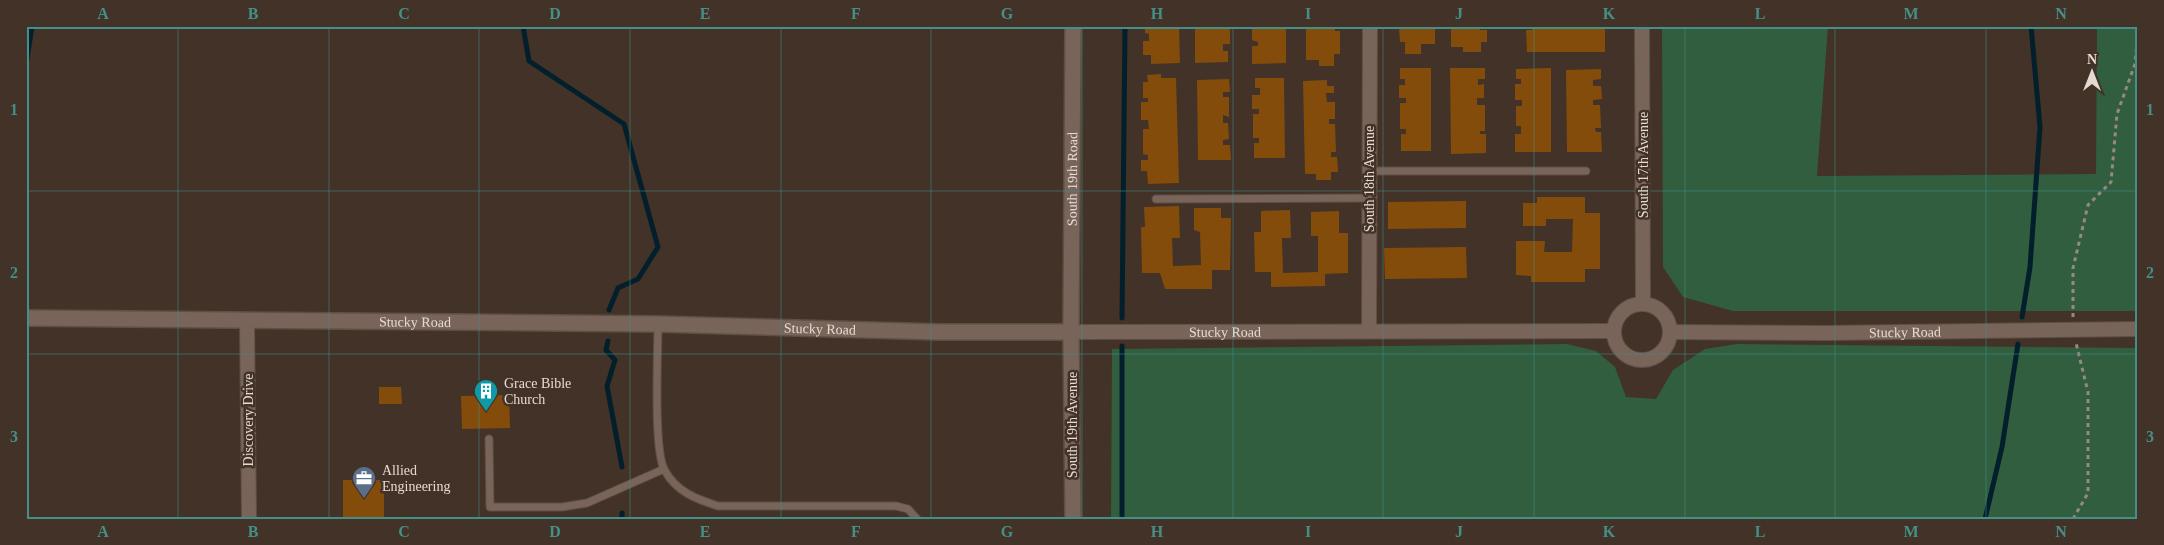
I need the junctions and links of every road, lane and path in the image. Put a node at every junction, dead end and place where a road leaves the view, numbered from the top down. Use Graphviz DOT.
graph roads {
  1 [pos="1073,26"];
  2 [pos="1370,26"];
  3 [pos="1642,26"];
  4 [pos="2138,30"];
  5 [pos="2136,64"];
  6 [pos="1369,171"];
  7 [pos="1586,171"];
  8 [pos="1369,198"];
  9 [pos="1156,199"];
  10 [pos="1643,303"];
  11 [pos="26,318"];
  12 [pos="247,321"];
  13 [pos="658,324"];
  14 [pos="2138,329"];
  15 [pos="2073,330"];
  16 [pos="1369,331"];
  17 [pos="1614,331"];
  18 [pos="1071,332"];
  19 [pos="1671,332"];
  20 [pos="488,439"];
  21 [pos="664,469"];
  22 [pos="249,519"];
  23 [pos="917,519"];
  24 [pos="1073,519"];
  25 [pos="2073,519"];
  1 -- 18 [label="street, South 19th Road"];
  2 -- 6 [label="street, South 18th Avenue"];
  3 -- 10 [label="street, South 17th Avenue"];
  4 -- 5 [label="path"];
  5 -- 15 [label="path"];
  6 -- 7 [label="lane"];
  6 -- 8 [label="street, South 18th Avenue"];
  8 -- 9 [label="lane"];
  8 -- 16 [label="street, South 18th Avenue"];
  10 -- 17 [label="street"];
  10 -- 19 [label="street"];
  11 -- 12 [label="street, Stucky Road"];
  12 -- 13 [label="street, Stucky Road"];
  12 -- 22 [label="street, Discovery Drive"];
  13 -- 18 [label="street, Stucky Road"];
  13 -- 21 [label="lane"];
  14 -- 15 [label="street, Stucky Road"];
  15 -- 19 [label="street, Stucky Road"];
  15 -- 25 [label="path"];
  16 -- 17 [label="street, Stucky Road"];
  16 -- 18 [label="street, Stucky Road"];
  17 -- 19 [label="street"];
  18 -- 24 [label="street, South 19th Avenue"];
  20 -- 21 [label="lane"];
  21 -- 23 [label="lane"];
}
